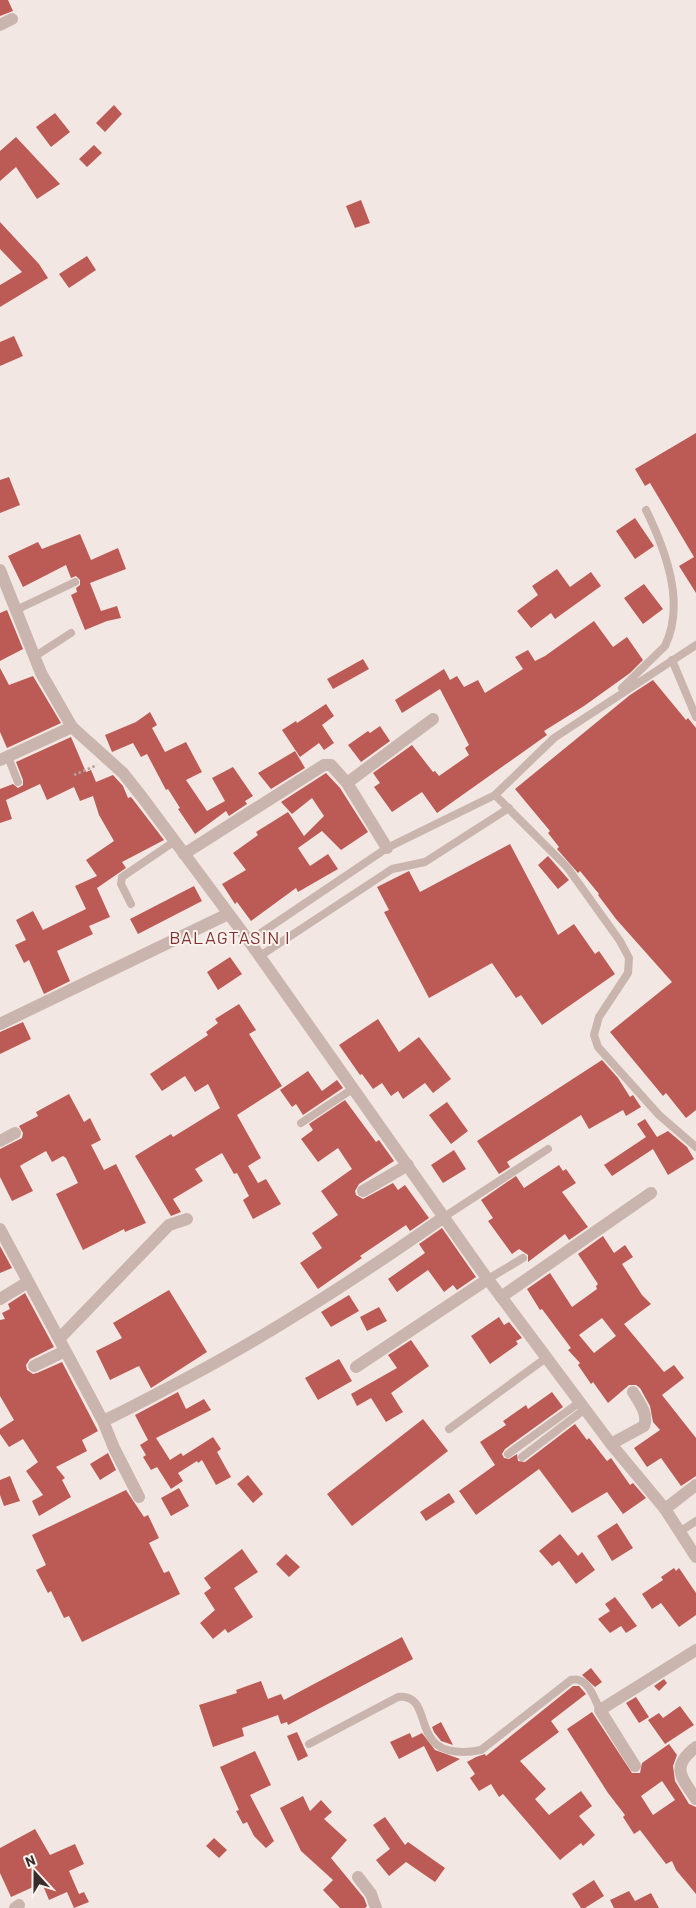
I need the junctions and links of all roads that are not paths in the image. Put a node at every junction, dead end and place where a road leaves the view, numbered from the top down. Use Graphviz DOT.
graph roads {
  1 [pos="12,19"];
  2 [pos="0,25"];
  3 [pos="646,510"];
  4 [pos="0,570"];
  5 [pos="75,582"];
  6 [pos="16,610"];
  7 [pos="71,633"];
  8 [pos="696,645"];
  9 [pos="34,657"];
  10 [pos="672,660"];
  11 [pos="606,703"];
  12 [pos="696,717"];
  13 [pos="433,719"];
  14 [pos="72,727"];
  15 [pos="4,759"];
  16 [pos="18,782"];
  17 [pos="348,783"];
  18 [pos="495,795"];
  19 [pos="509,808"];
  20 [pos="175,841"];
  21 [pos="387,848"];
  22 [pos="184,854"];
  23 [pos="131,904"];
  24 [pos="228,914"];
  25 [pos="249,941"];
  26 [pos="260,956"];
  27 [pos="0,1024"];
  28 [pos="354,1088"];
  29 [pos="301,1123"];
  30 [pos="15,1133"];
  31 [pos="0,1141"];
  32 [pos="696,1147"];
  33 [pos="548,1149"];
  34 [pos="408,1165"];
  35 [pos="363,1191"];
  36 [pos="651,1192"];
  37 [pos="444,1217"];
  38 [pos="187,1219"];
  39 [pos="0,1230"];
  40 [pos="523,1258"];
  41 [pos="488,1279"];
  42 [pos="28,1282"];
  43 [pos="501,1297"];
  44 [pos="0,1299"];
  45 [pos="62,1345"];
  46 [pos="546,1358"];
  47 [pos="34,1366"];
  48 [pos="356,1367"];
  49 [pos="633,1392"];
  50 [pos="583,1406"];
  51 [pos="103,1421"];
  52 [pos="449,1429"];
  53 [pos="611,1444"];
  54 [pos="508,1454"];
  55 [pos="522,1457"];
  56 [pos="696,1485"];
  57 [pos="139,1497"];
  58 [pos="665,1509"];
  59 [pos="696,1521"];
  60 [pos="681,1532"];
  61 [pos="696,1557"];
  62 [pos="696,1650"];
  63 [pos="600,1710"];
  64 [pos="308,1744"];
  65 [pos="696,1747"];
  66 [pos="635,1766"];
  67 [pos="696,1799"];
  68 [pos="358,1877"];
  69 [pos="376,1908"];
  1 -- 2 [label="street"];
  3 -- 11 [label="lane"];
  4 -- 6 [label="street"];
  5 -- 6 [label="lane"];
  6 -- 9 [label="street"];
  7 -- 9 [label="lane"];
  8 -- 10 [label="lane"];
  9 -- 14 [label="street"];
  10 -- 11 [label="lane"];
  10 -- 12 [label="lane"];
  11 -- 18 [label="lane"];
  13 -- 17 [label="street"];
  14 -- 15 [label="street"];
  14 -- 20 [label="street"];
  15 -- 16 [label="lane"];
  17 -- 21 [label="street"];
  17 -- 22 [label="street"];
  18 -- 19 [label="lane"];
  18 -- 21 [label="lane"];
  19 -- 26 [label="lane"];
  19 -- 32 [label="lane"];
  20 -- 22 [label="street"];
  20 -- 23 [label="lane"];
  21 -- 25 [label="lane"];
  22 -- 24 [label="street"];
  24 -- 25 [label="street"];
  24 -- 27 [label="street"];
  25 -- 26 [label="street"];
  26 -- 28 [label="street"];
  28 -- 29 [label="lane"];
  28 -- 34 [label="street"];
  30 -- 31 [label="street"];
  33 -- 37 [label="lane"];
  34 -- 35 [label="street"];
  34 -- 37 [label="street"];
  36 -- 43 [label="street"];
  37 -- 41 [label="street"];
  37 -- 51 [label="street"];
  38 -- 45 [label="street"];
  39 -- 42 [label="street"];
  40 -- 41 [label="lane"];
  41 -- 43 [label="street"];
  41 -- 48 [label="street"];
  42 -- 44 [label="street"];
  42 -- 45 [label="street"];
  43 -- 46 [label="street"];
  45 -- 47 [label="street"];
  45 -- 51 [label="street"];
  46 -- 50 [label="street"];
  46 -- 52 [label="lane"];
  49 -- 53 [label="street"];
  50 -- 53 [label="street"];
  50 -- 54 [label="lane"];
  50 -- 55 [label="lane"];
  51 -- 57 [label="street"];
  53 -- 58 [label="street"];
  56 -- 58 [label="street"];
  58 -- 60 [label="street"];
  59 -- 60 [label="lane"];
  60 -- 61 [label="street"];
  62 -- 63 [label="street"];
  63 -- 64 [label="lane"];
  63 -- 66 [label="street"];
  65 -- 67 [label="street"];
  68 -- 69 [label="street"];
}
